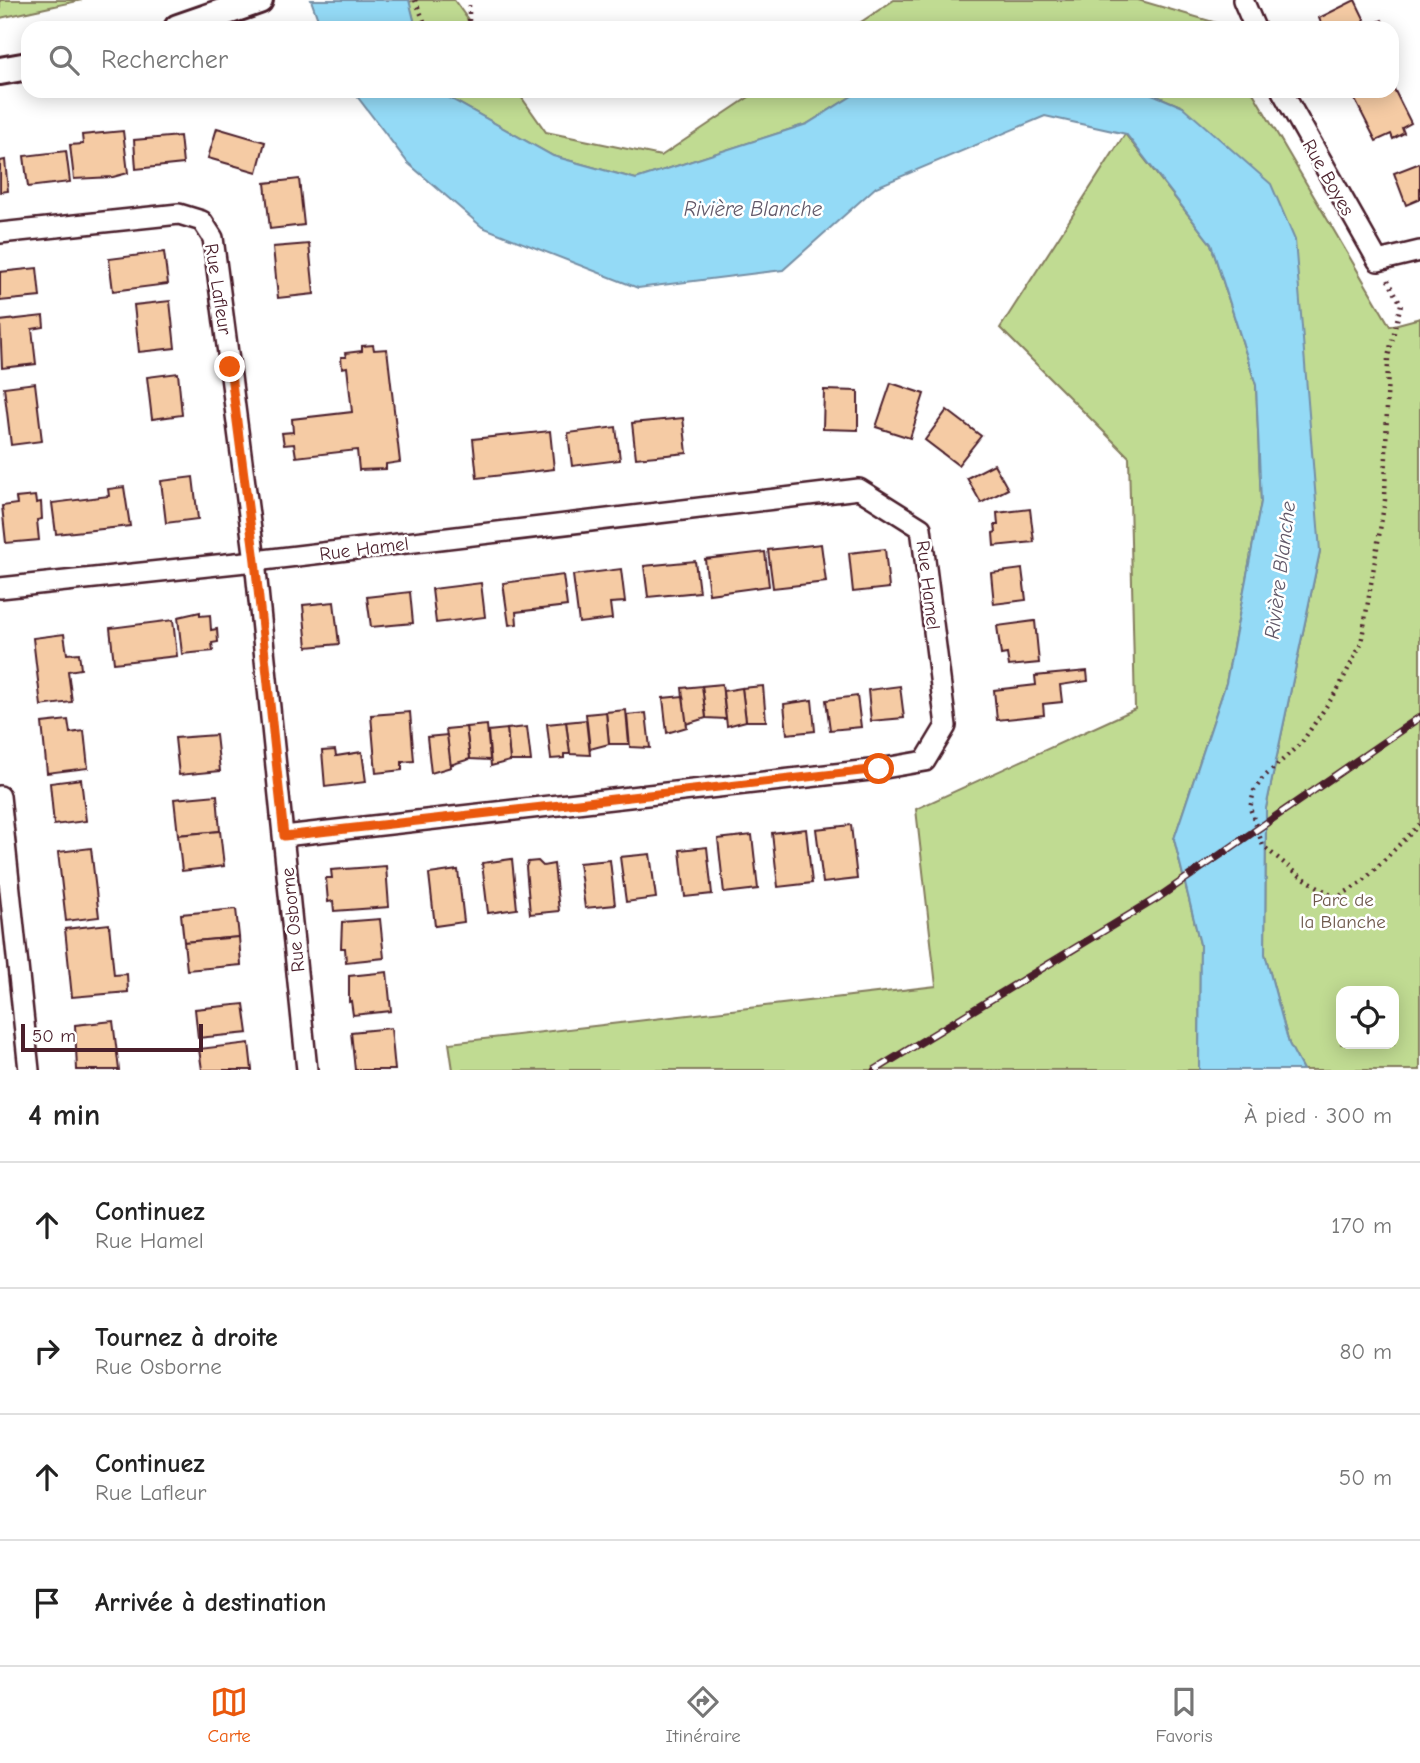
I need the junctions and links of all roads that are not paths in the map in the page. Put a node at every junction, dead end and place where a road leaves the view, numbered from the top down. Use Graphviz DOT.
graph roads {
  1 [pos="260,0"];
  2 [pos="1243,0"];
  3 [pos="198,21"];
  4 [pos="1252,21"];
  5 [pos="21,67"];
  6 [pos="0,71"];
  7 [pos="1286,98"];
  8 [pos="0,233"];
  9 [pos="1420,251"];
  10 [pos="255,561"];
  11 [pos="0,588"];
  12 [pos="0,796"];
  13 [pos="284,836"];
  14 [pos="29,1070"];
  15 [pos="307,1070"];
  1 -- 3 [label="street"];
  2 -- 4 [label="street"];
  5 -- 6 [label="street"];
  7 -- 9 [label="street, Rue Boyes"];
  8 -- 10 [label="street, Rue Lafleur"];
  10 -- 11 [label="street, Rue Hamel"];
  10 -- 13 [label="street, Rue Osborne"];
  10 -- 13 [label="street, Rue Hamel"];
  12 -- 14 [label="street"];
  13 -- 15 [label="street, Rue Osborne"];
}
